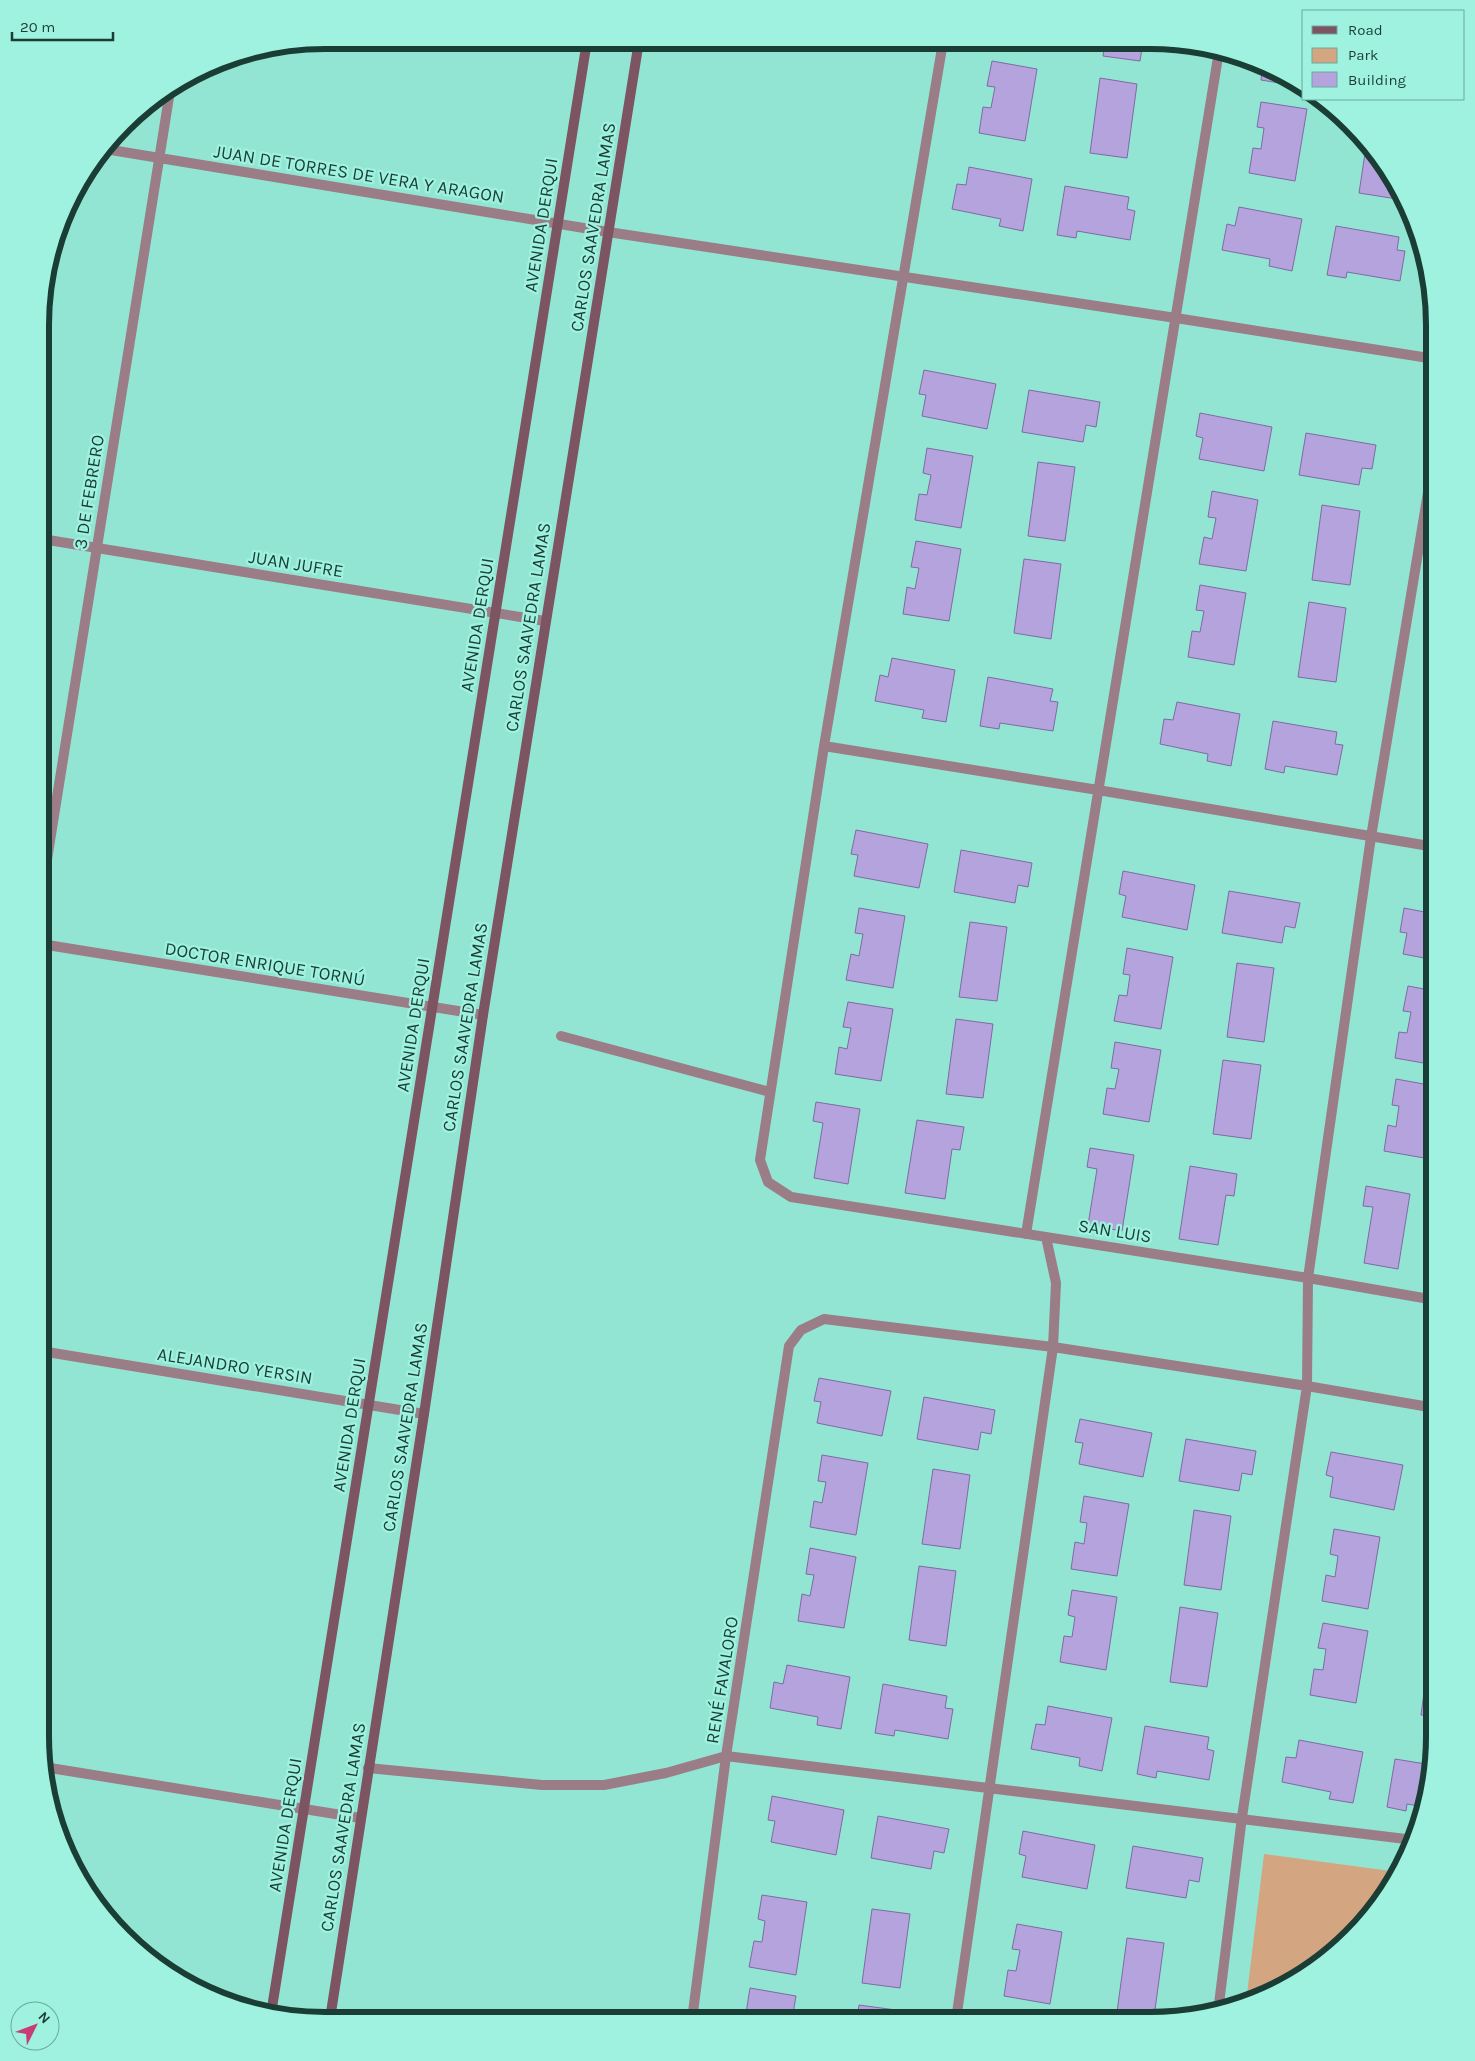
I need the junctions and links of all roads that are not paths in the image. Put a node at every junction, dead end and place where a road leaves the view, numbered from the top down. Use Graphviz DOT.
graph roads {
  1 [pos="586,49"];
  2 [pos="638,49"];
  3 [pos="942,49"];
  4 [pos="1218,57"];
  5 [pos="169,96"];
  6 [pos="111,150"];
  7 [pos="159,158"];
  8 [pos="558,223"];
  9 [pos="608,232"];
  10 [pos="904,278"];
  11 [pos="1176,318"];
  12 [pos="1426,359"];
  13 [pos="1426,505"];
  14 [pos="49,540"];
  15 [pos="97,548"];
  16 [pos="495,614"];
  17 [pos="545,621"];
  18 [pos="824,746"];
  19 [pos="1098,790"];
  20 [pos="1371,838"];
  21 [pos="49,847"];
  22 [pos="1426,847"];
  23 [pos="49,945"];
  24 [pos="432,1007"];
  25 [pos="483,1015"];
  26 [pos="561,1036"];
  27 [pos="770,1092"];
  28 [pos="1026,1234"];
  29 [pos="1046,1237"];
  30 [pos="1308,1278"];
  31 [pos="1426,1298"];
  32 [pos="1053,1347"];
  33 [pos="49,1352"];
  34 [pos="1308,1386"];
  35 [pos="369,1404"];
  36 [pos="1426,1407"];
  37 [pos="424,1414"];
  38 [pos="726,1756"];
  39 [pos="50,1768"];
  40 [pos="368,1768"];
  41 [pos="990,1786"];
  42 [pos="304,1809"];
  43 [pos="1242,1817"];
  44 [pos="360,1818"];
  45 [pos="1406,1839"];
  46 [pos="1219,2004"];
  47 [pos="272,2007"];
  48 [pos="331,2012"];
  49 [pos="693,2012"];
  50 [pos="957,2012"];
  1 -- 8 [label="main road, AVENIDA DERQUI"];
  2 -- 9 [label="main road, CARLOS SAAVEDRA LAMAS"];
  3 -- 10 [label="street"];
  4 -- 11 [label="street"];
  5 -- 7 [label="street, 3 DE FEBRERO"];
  6 -- 7 [label="street, JUAN DE TORRES DE VERA Y ARAGON"];
  7 -- 8 [label="street, JUAN DE TORRES DE VERA Y ARAGON"];
  7 -- 15 [label="street, 3 DE FEBRERO"];
  8 -- 9 [label="street, JUAN DE TORRES DE VERA Y ARAGON"];
  8 -- 16 [label="main road, AVENIDA DERQUI"];
  9 -- 10 [label="street, JUAN DE TORRES DE VERA Y ARAGON"];
  9 -- 17 [label="main road, CARLOS SAAVEDRA LAMAS"];
  10 -- 11 [label="street, JUAN DE TORRES DE VERA Y ARAGON"];
  10 -- 18 [label="street"];
  11 -- 12 [label="street, JUAN DE TORRES DE VERA Y ARAGON"];
  11 -- 19 [label="street"];
  13 -- 20 [label="street"];
  14 -- 15 [label="street, JUAN JUFRE"];
  15 -- 16 [label="street, JUAN JUFRE"];
  15 -- 21 [label="street, 3 DE FEBRERO"];
  16 -- 17 [label="street, JUAN JUFRE"];
  16 -- 24 [label="main road, AVENIDA DERQUI"];
  17 -- 25 [label="main road, CARLOS SAAVEDRA LAMAS"];
  18 -- 19 [label="street"];
  18 -- 27 [label="street"];
  19 -- 20 [label="street"];
  19 -- 28 [label="street"];
  20 -- 22 [label="street"];
  20 -- 30 [label="street"];
  23 -- 24 [label="street, DOCTOR ENRIQUE TORNÚ"];
  24 -- 25 [label="street, DOCTOR ENRIQUE TORNÚ"];
  24 -- 35 [label="main road, AVENIDA DERQUI"];
  25 -- 37 [label="main road, CARLOS SAAVEDRA LAMAS"];
  26 -- 27 [label="street"];
  27 -- 28 [label="street, SAN LUIS"];
  28 -- 29 [label="street, SAN LUIS"];
  29 -- 30 [label="street, SAN LUIS"];
  29 -- 32 [label="street"];
  30 -- 31 [label="street, SAN LUIS"];
  30 -- 34 [label="street"];
  32 -- 34 [label="street"];
  32 -- 38 [label="street, RENÉ FAVALORO"];
  32 -- 41 [label="street"];
  33 -- 35 [label="street, ALEJANDRO YERSIN"];
  34 -- 36 [label="street"];
  34 -- 43 [label="street"];
  35 -- 37 [label="street, ALEJANDRO YERSIN"];
  35 -- 42 [label="main road, AVENIDA DERQUI"];
  37 -- 40 [label="main road, CARLOS SAAVEDRA LAMAS"];
  38 -- 40 [label="street"];
  38 -- 41 [label="street"];
  38 -- 49 [label="street, RENÉ FAVALORO"];
  39 -- 42 [label="street"];
  40 -- 44 [label="main road, CARLOS SAAVEDRA LAMAS"];
  41 -- 43 [label="street"];
  41 -- 50 [label="street"];
  42 -- 44 [label="street"];
  42 -- 47 [label="main road, AVENIDA DERQUI"];
  43 -- 45 [label="street"];
  43 -- 46 [label="street"];
  44 -- 48 [label="main road, CARLOS SAAVEDRA LAMAS"];
}
